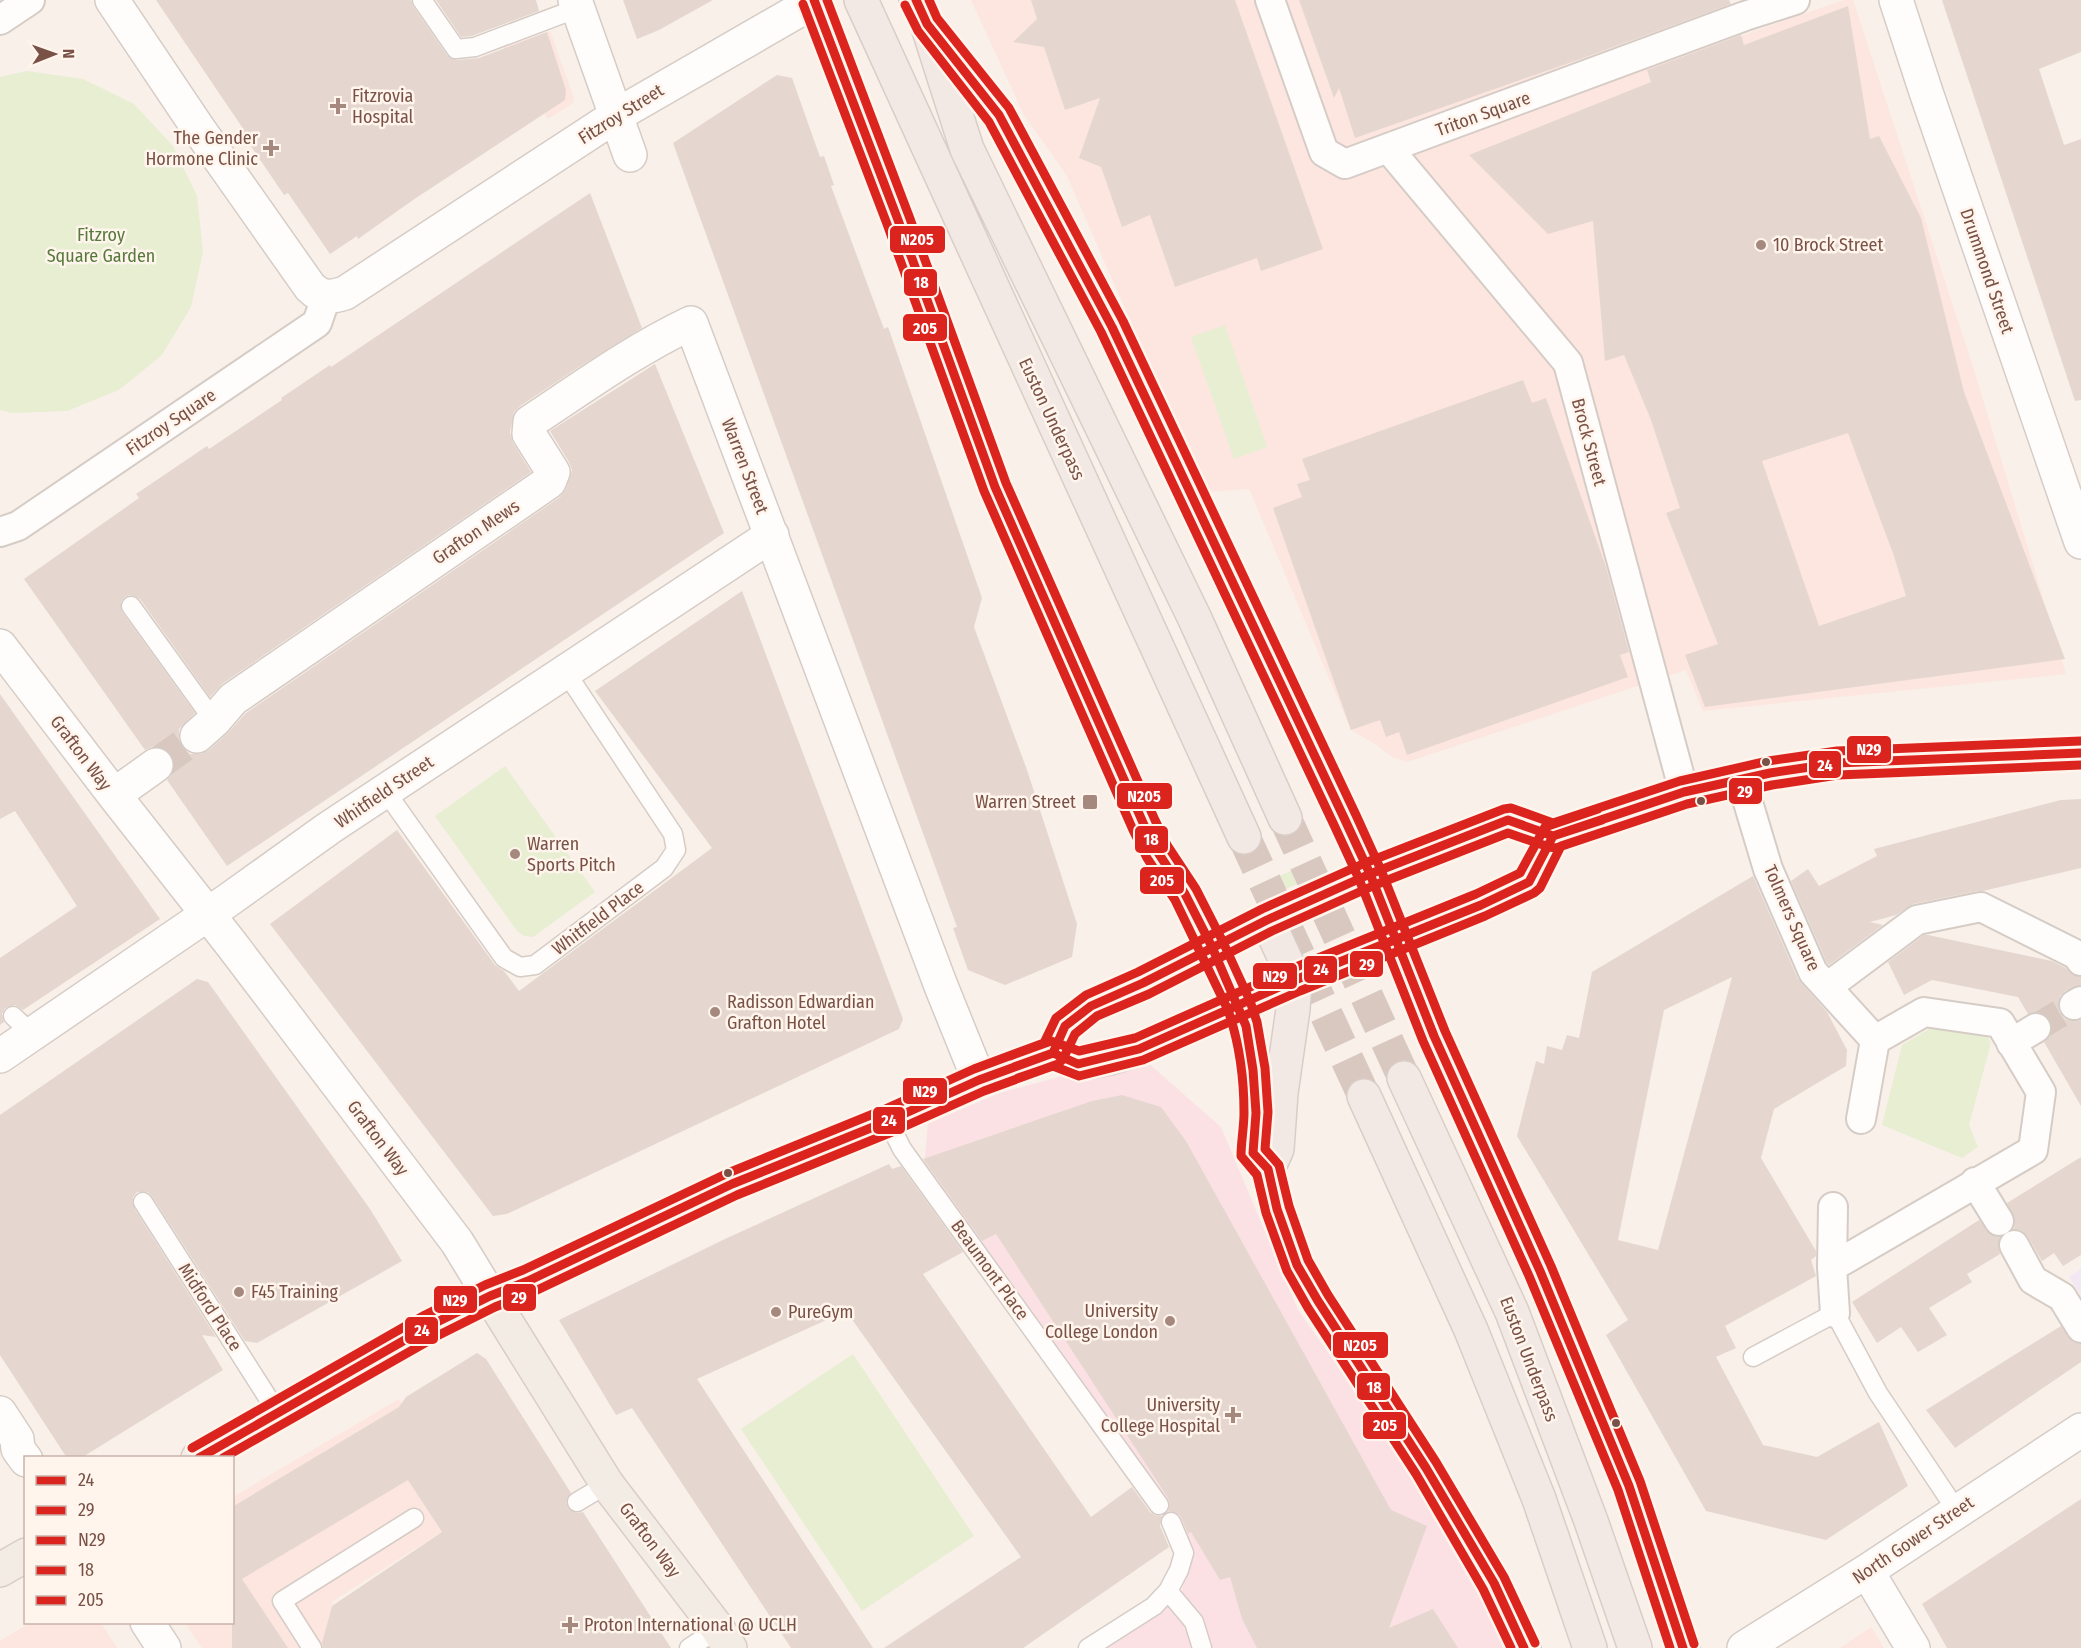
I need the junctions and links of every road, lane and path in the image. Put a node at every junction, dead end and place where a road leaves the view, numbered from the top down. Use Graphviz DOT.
graph roads {
  1 [pos="30,0"];
  2 [pos="112,0"];
  3 [pos="422,0"];
  4 [pos="861,0"];
  5 [pos="1270,0"];
  6 [pos="1795,0"];
  7 [pos="1896,0"];
  8 [pos="815,1"];
  9 [pos="577,4"];
  10 [pos="922,12"];
  11 [pos="0,20"];
  12 [pos="617,115"];
  13 [pos="1388,148"];
  14 [pos="630,155"];
  15 [pos="326,297"];
  16 [pos="691,323"];
  17 [pos="0,532"];
  18 [pos="771,535"];
  19 [pos="2081,542"];
  20 [pos="131,606"];
  21 [pos="0,646"];
  22 [pos="565,671"];
  23 [pos="206,729"];
  24 [pos="2081,753"];
  25 [pos="156,765"];
  26 [pos="1741,779"];
  27 [pos="386,792"];
  28 [pos="1684,792"];
  29 [pos="114,795"];
  30 [pos="1285,818"];
  31 [pos="1244,837"];
  32 [pos="1553,837"];
  33 [pos="1370,874"];
  34 [pos="208,914"];
  35 [pos="1267,920"];
  36 [pos="1394,940"];
  37 [pos="1212,946"];
  38 [pos="2081,961"];
  39 [pos="1295,980"];
  40 [pos="1827,987"];
  41 [pos="1239,1006"];
  42 [pos="2036,1028"];
  43 [pos="1875,1040"];
  44 [pos="2011,1043"];
  45 [pos="1053,1053"];
  46 [pos="0,1056"];
  47 [pos="1404,1078"];
  48 [pos="979,1080"];
  49 [pos="1364,1096"];
  50 [pos="1861,1119"];
  51 [pos="888,1121"];
  52 [pos="1268,1169"];
  53 [pos="1975,1182"];
  54 [pos="143,1202"];
  55 [pos="1833,1207"];
  56 [pos="1832,1267"];
  57 [pos="490,1296"];
  58 [pos="1835,1313"];
  59 [pos="2081,1328"];
  60 [pos="1753,1357"];
  61 [pos="277,1412"];
  62 [pos="0,1413"];
  63 [pos="2081,1430"];
  64 [pos="201,1456"];
  65 [pos="24,1457"];
  66 [pos="608,1484"];
  67 [pos="577,1502"];
  68 [pos="1159,1505"];
  69 [pos="1957,1511"];
  70 [pos="414,1518"];
  71 [pos="1171,1522"];
  72 [pos="24,1556"];
  73 [pos="0,1570"];
  74 [pos="1867,1571"];
  75 [pos="1168,1591"];
  76 [pos="148,1624"];
  77 [pos="724,1638"];
  78 [pos="164,1648"];
  79 [pos="312,1648"];
  80 [pos="689,1648"];
  81 [pos="1088,1648"];
  82 [pos="1202,1648"];
  83 [pos="1524,1648"];
  84 [pos="1590,1648"];
  85 [pos="1635,1648"];
  86 [pos="1683,1648"];
  87 [pos="1744,1648"];
  88 [pos="1913,1648"];
  1 -- 11 [label="street"];
  2 -- 15 [label="street"];
  3 -- 9 [label="lane"];
  4 -- 31 [label="highway, Euston Underpass"];
  5 -- 13 [label="street, Triton Square"];
  6 -- 13 [label="street, Triton Square"];
  7 -- 19 [label="street, Drummond Street"];
  8 -- 12 [label="street, Fitzroy Street"];
  8 -- 37 [label="highway"];
  9 -- 12 [label="street"];
  10 -- 30 [label="highway"];
  10 -- 33 [label="highway"];
  12 -- 14 [label="street"];
  12 -- 15 [label="street, Fitzroy Street"];
  13 -- 28 [label="street, Brock Street"];
  15 -- 17 [label="street, Fitzroy Square"];
  16 -- 18 [label="street, Warren Street"];
  16 -- 23 [label="street, Grafton Mews"];
  18 -- 22 [label="street, Whitfield Street"];
  18 -- 48 [label="street, Warren Street"];
  20 -- 23 [label="lane"];
  21 -- 29 [label="street, Grafton Way"];
  22 -- 27 [label="street, Whitfield Street"];
  22 -- 27 [label="lane, Whitfield Place"];
  24 -- 26 [label="highway"];
  25 -- 29 [label="street"];
  26 -- 28 [label="highway"];
  26 -- 40 [label="street, Tolmers Square"];
  27 -- 34 [label="street, Whitfield Street"];
  28 -- 32 [label="highway"];
  29 -- 34 [label="street, Grafton Way"];
  32 -- 33 [label="highway"];
  32 -- 36 [label="highway"];
  33 -- 35 [label="highway"];
  33 -- 36 [label="highway"];
  34 -- 46 [label="street, Whitfield Street"];
  34 -- 57 [label="street, Grafton Way"];
  35 -- 37 [label="highway"];
  35 -- 39 [label="highway"];
  36 -- 39 [label="highway"];
  36 -- 86 [label="highway"];
  37 -- 41 [label="highway"];
  37 -- 45 [label="main road"];
  38 -- 40 [label="street"];
  39 -- 41 [label="highway"];
  39 -- 52 [label="highway"];
  40 -- 43 [label="street, Tolmers Square"];
  41 -- 45 [label="main road"];
  41 -- 52 [label="highway"];
  42 -- 44 [label="street"];
  43 -- 44 [label="street"];
  43 -- 50 [label="street"];
  44 -- 53 [label="street"];
  45 -- 48 [label="main road"];
  47 -- 85 [label="highway, Euston Underpass"];
  48 -- 51 [label="main road"];
  49 -- 84 [label="highway"];
  51 -- 57 [label="main road"];
  51 -- 68 [label="lane, Beaumont Place"];
  52 -- 83 [label="highway"];
  53 -- 56 [label="street"];
  53 -- 59 [label="street"];
  54 -- 61 [label="lane, Midford Place"];
  55 -- 56 [label="street"];
  56 -- 58 [label="street"];
  57 -- 61 [label="main road"];
  57 -- 66 [label="main road, Grafton Way"];
  58 -- 60 [label="lane"];
  58 -- 69 [label="lane"];
  61 -- 64 [label="main road"];
  62 -- 65 [label="street"];
  63 -- 69 [label="street, North Gower Street"];
  66 -- 67 [label="lane"];
  66 -- 77 [label="main road, Grafton Way"];
  69 -- 74 [label="street, North Gower Street"];
  70 -- 79 [label="lane"];
  71 -- 75 [label="lane"];
  72 -- 73 [label="main road"];
  74 -- 87 [label="street, North Gower Street"];
  74 -- 88 [label="street"];
  75 -- 81 [label="lane"];
  75 -- 82 [label="lane"];
  76 -- 78 [label="street"];
  77 -- 80 [label="lane"];
}
